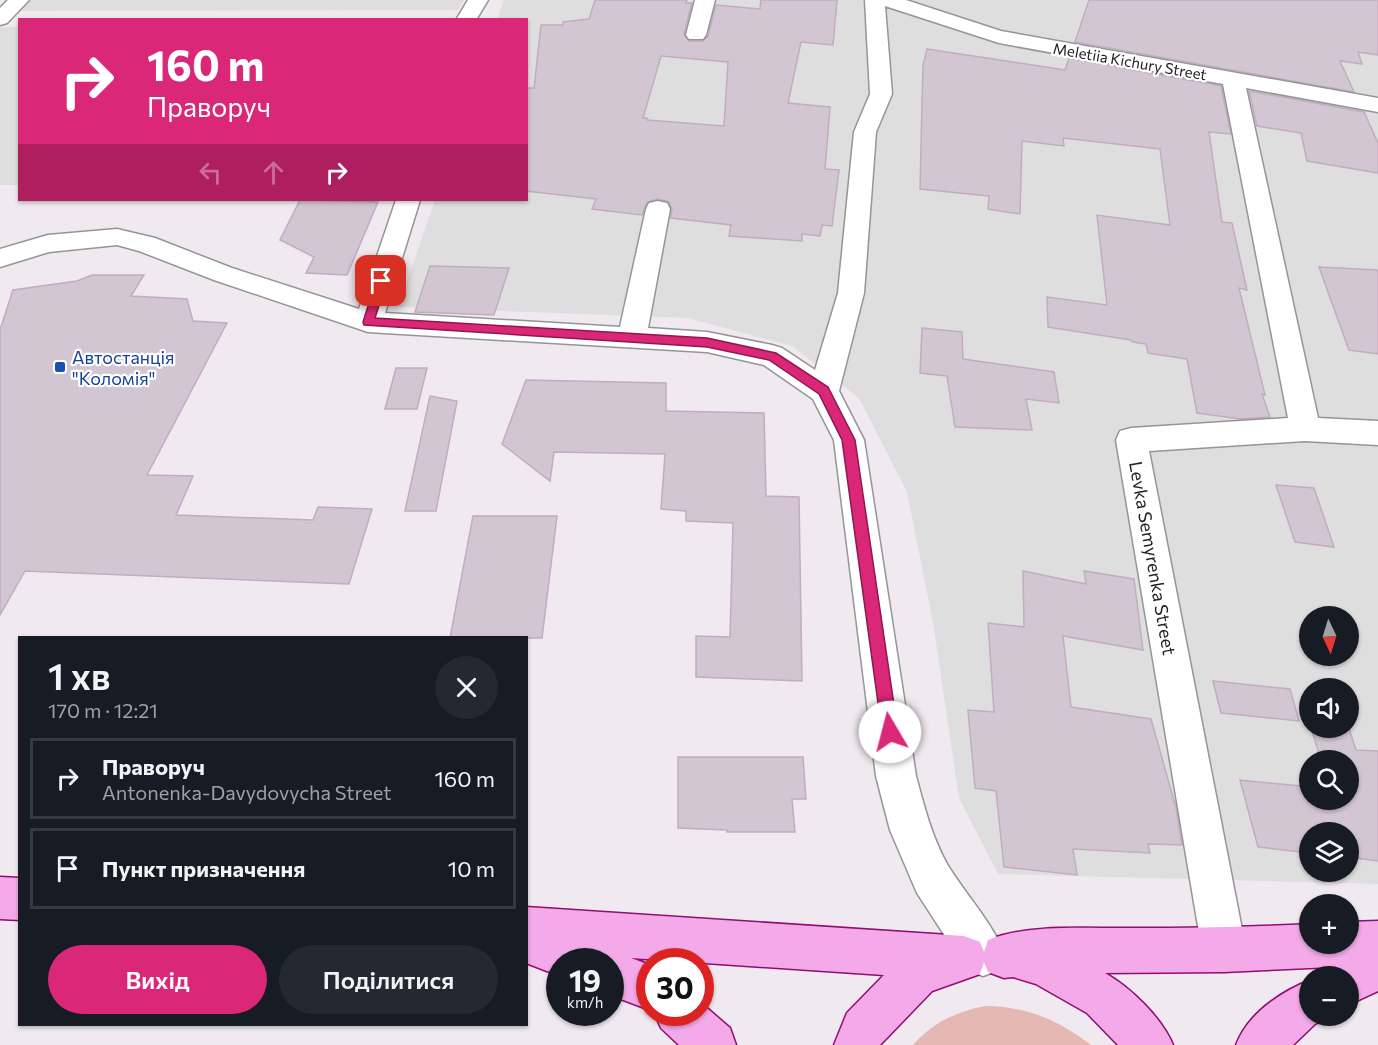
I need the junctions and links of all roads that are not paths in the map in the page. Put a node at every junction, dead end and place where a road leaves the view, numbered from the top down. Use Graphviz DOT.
graph roads {
  1 [pos="19,0"];
  2 [pos="478,0"];
  3 [pos="705,0"];
  4 [pos="875,0"];
  5 [pos="886,0"];
  6 [pos="467,18"];
  7 [pos="0,19"];
  8 [pos="0,25"];
  9 [pos="18,25"];
  10 [pos="696,35"];
  11 [pos="1233,80"];
  12 [pos="1378,105"];
  13 [pos="408,201"];
  14 [pos="658,209"];
  15 [pos="0,258"];
  16 [pos="368,322"];
  17 [pos="632,338"];
  18 [pos="824,391"];
  19 [pos="1305,429"];
  20 [pos="1378,434"];
  21 [pos="0,898"];
  22 [pos="18,899"];
  23 [pos="528,929"];
  24 [pos="528,941"];
  25 [pos="1378,943"];
  26 [pos="546,948"];
  27 [pos="1224,950"];
  28 [pos="984,956"];
  29 [pos="1378,968"];
  30 [pos="1359,978"];
  31 [pos="1299,1008"];
  32 [pos="692,1026"];
  33 [pos="713,1045"];
  34 [pos="857,1045"];
  35 [pos="1150,1045"];
  36 [pos="1259,1045"];
  1 -- 7 [label="street"];
  2 -- 6 [label="street"];
  3 -- 10 [label="street"];
  4 -- 18 [label="street"];
  5 -- 11 [label="street, Meletiia Kichury Street"];
  8 -- 9 [label="street"];
  11 -- 12 [label="street, Meletiia Kichury Street"];
  11 -- 19 [label="street"];
  13 -- 16 [label="street"];
  14 -- 17 [label="street"];
  15 -- 16 [label="street"];
  16 -- 17 [label="street"];
  17 -- 18 [label="street"];
  18 -- 28 [label="street"];
  19 -- 20 [label="street"];
  19 -- 27 [label="street, Levka Semyrenka Street"];
  21 -- 22 [label="main road"];
  23 -- 28 [label="main road"];
  24 -- 26 [label="main road"];
  25 -- 27 [label="main road"];
  27 -- 28 [label="main road"];
  28 -- 34 [label="main road"];
  28 -- 35 [label="main road"];
  29 -- 30 [label="main road"];
  31 -- 36 [label="main road"];
  32 -- 33 [label="main road"];
}
